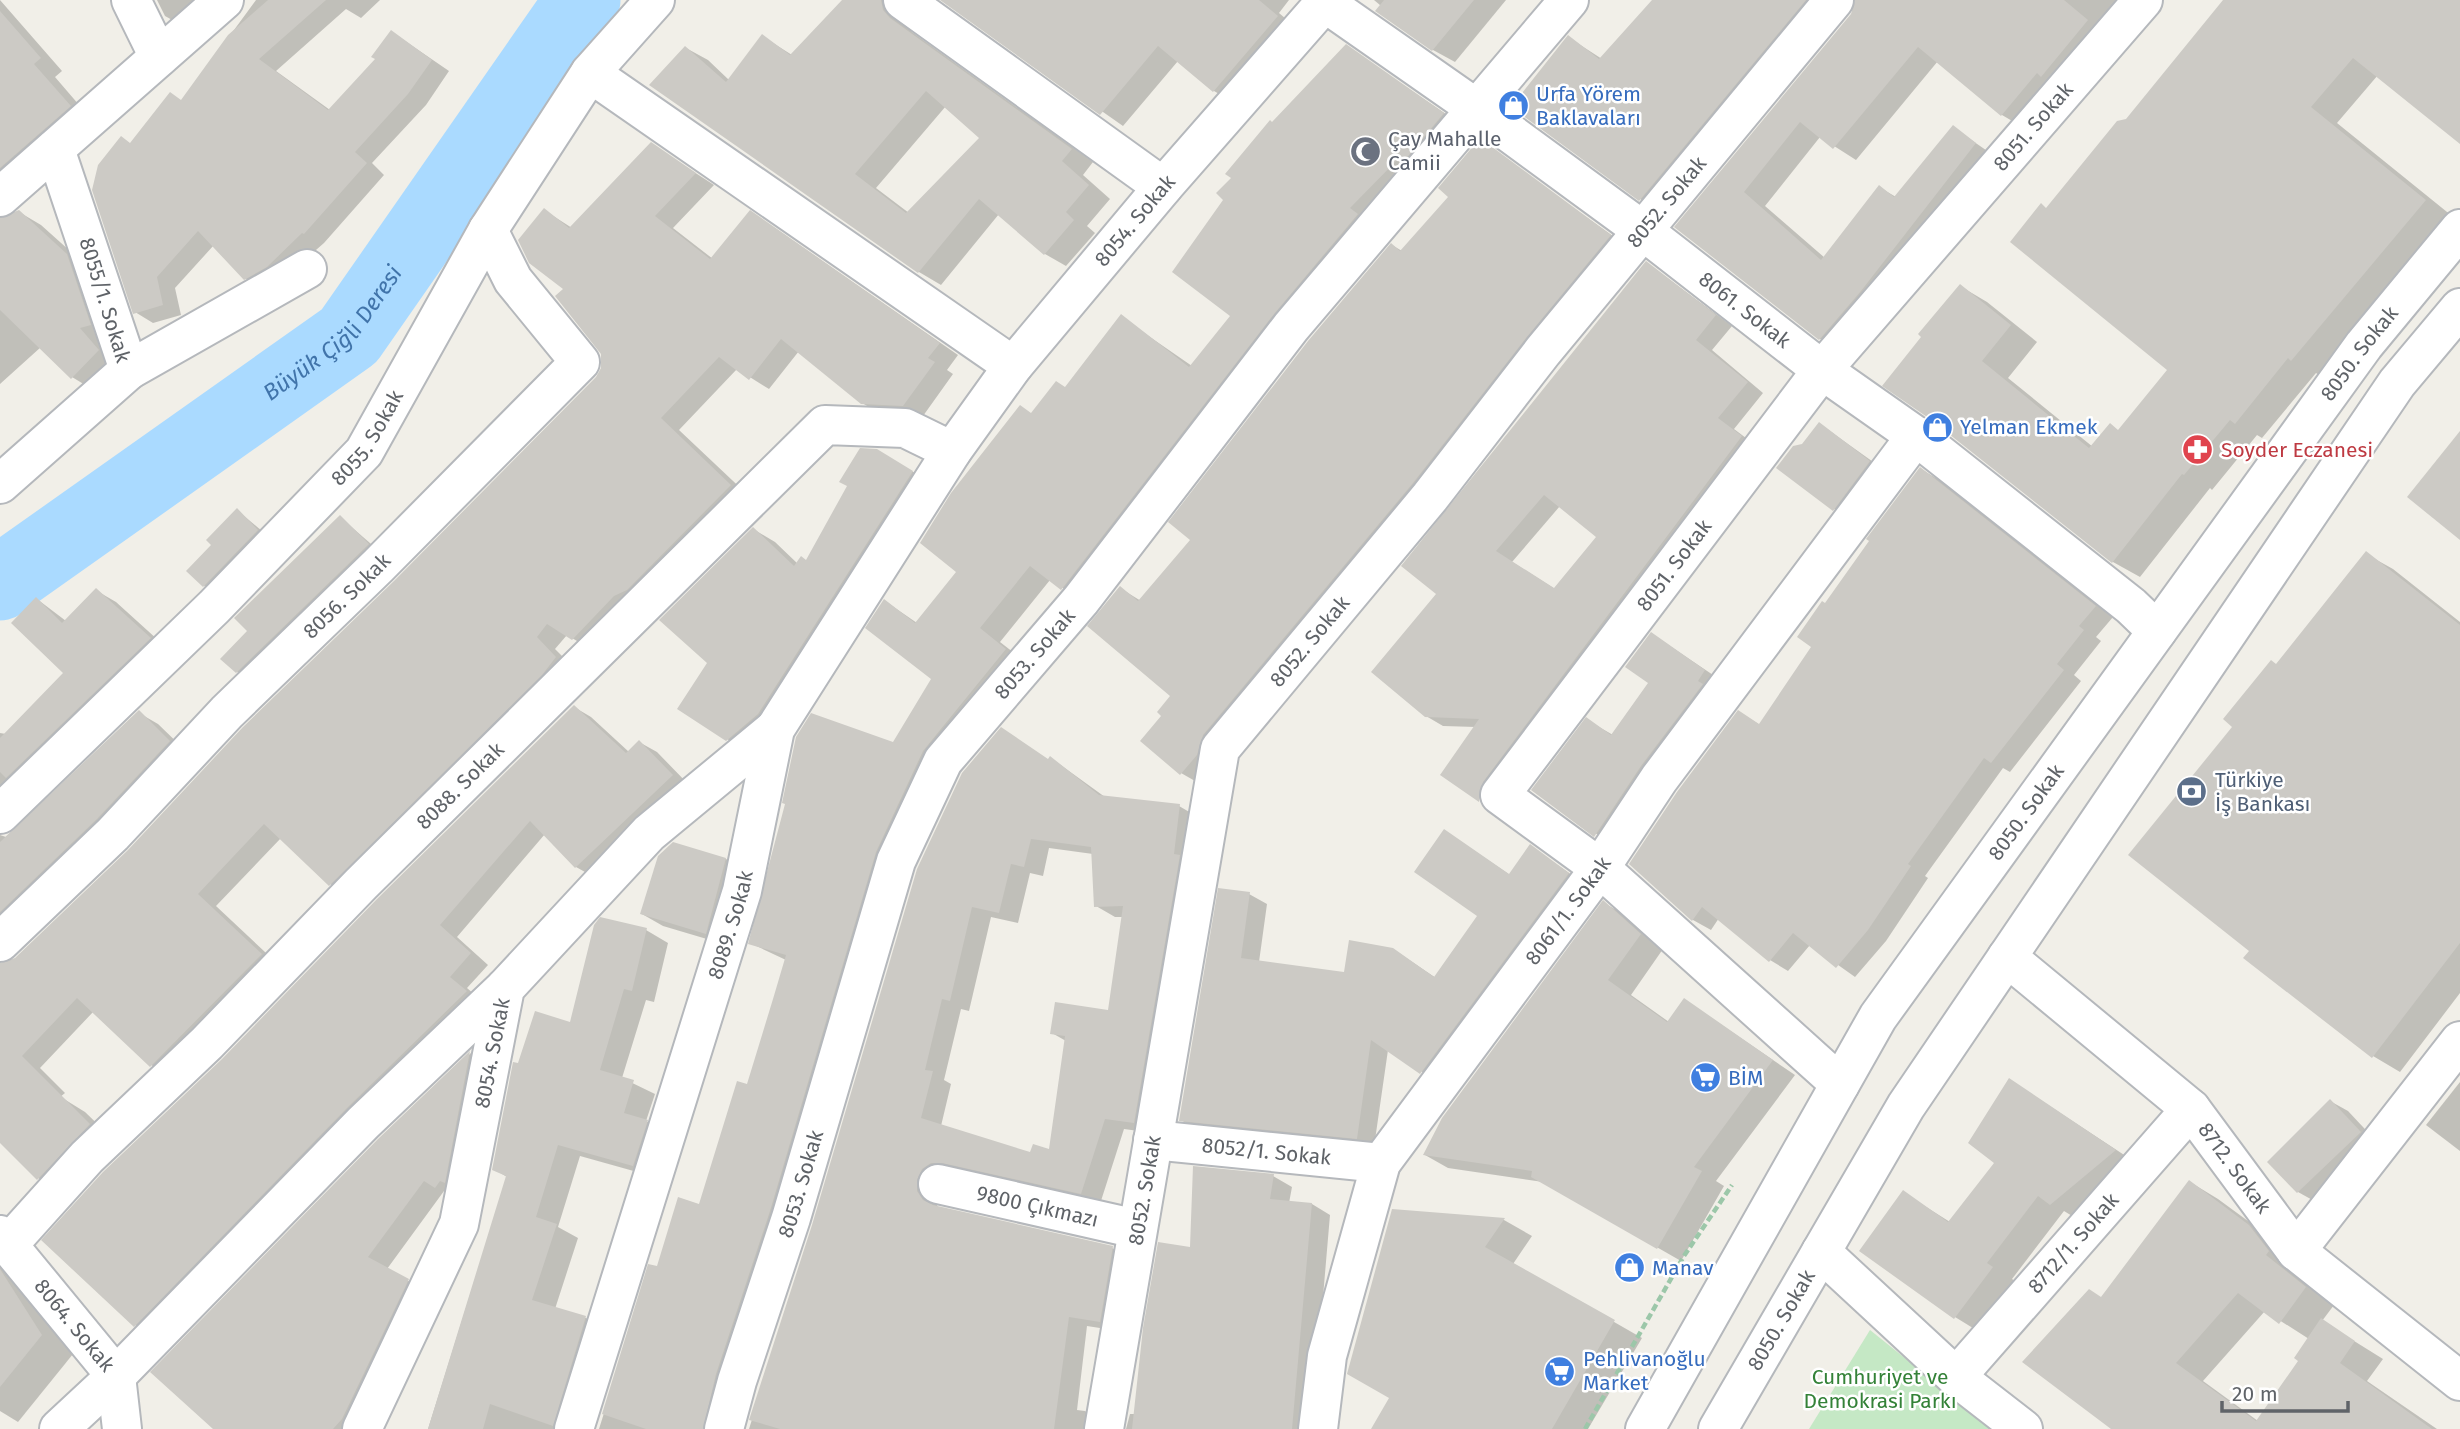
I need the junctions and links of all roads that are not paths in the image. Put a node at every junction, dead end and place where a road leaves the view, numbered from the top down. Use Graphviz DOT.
graph roads {
  1 [pos="131,0"];
  2 [pos="224,0"];
  3 [pos="654,0"];
  4 [pos="903,0"];
  5 [pos="1569,0"];
  6 [pos="1834,0"];
  7 [pos="2143,0"];
  8 [pos="1324,1"];
  9 [pos="159,57"];
  10 [pos="590,73"];
  11 [pos="1478,109"];
  12 [pos="55,149"];
  13 [pos="1163,187"];
  14 [pos="0,197"];
  15 [pos="2460,229"];
  16 [pos="488,230"];
  17 [pos="1642,230"];
  18 [pos="307,269"];
  19 [pos="2460,308"];
  20 [pos="1013,366"];
  21 [pos="129,370"];
  22 [pos="1822,370"];
  23 [pos="1916,436"];
  24 [pos="952,451"];
  25 [pos="0,484"];
  26 [pos="2157,631"];
  27 [pos="775,729"];
  28 [pos="0,814"];
  29 [pos="1600,868"];
  30 [pos="0,942"];
  31 [pos="2007,957"];
  32 [pos="505,988"];
  33 [pos="2460,1041"];
  34 [pos="1840,1083"];
  35 [pos="2191,1109"];
  36 [pos="1153,1140"];
  37 [pos="1381,1163"];
  38 [pos="938,1184"];
  39 [pos="1137,1229"];
  40 [pos="3,1241"];
  41 [pos="2296,1251"];
  42 [pos="1821,1252"];
  43 [pos="116,1377"];
  44 [pos="1956,1377"];
  45 [pos="2460,1381"];
  46 [pos="59,1429"];
  47 [pos="122,1429"];
  48 [pos="362,1429"];
  49 [pos="574,1429"];
  50 [pos="724,1429"];
  51 [pos="1104,1429"];
  52 [pos="1318,1429"];
  53 [pos="1645,1429"];
  54 [pos="1718,1429"];
  55 [pos="2023,1429"];
  1 -- 9 [label="street"];
  2 -- 9 [label="street"];
  3 -- 10 [label="street, 8055. Sokak"];
  4 -- 13 [label="street"];
  5 -- 11 [label="street, 8053. Sokak"];
  6 -- 17 [label="street, 8052. Sokak"];
  7 -- 22 [label="street, 8051. Sokak"];
  8 -- 11 [label="street, 8061. Sokak"];
  8 -- 13 [label="street, 8054. Sokak"];
  9 -- 12 [label="street"];
  10 -- 16 [label="street, 8055. Sokak"];
  10 -- 20 [label="street"];
  11 -- 17 [label="street, 8061. Sokak"];
  11 -- 50 [label="street, 8053. Sokak"];
  12 -- 14 [label="street"];
  12 -- 21 [label="street, 8055/1. Sokak"];
  13 -- 20 [label="street, 8054. Sokak"];
  15 -- 26 [label="street, 8050. Sokak"];
  16 -- 28 [label="street, 8055. Sokak"];
  16 -- 30 [label="street, 8056. Sokak"];
  17 -- 22 [label="street, 8061. Sokak"];
  17 -- 36 [label="street, 8052. Sokak"];
  18 -- 21 [label="street"];
  19 -- 31 [label="street, 8050. Sokak"];
  20 -- 24 [label="street, 8054. Sokak"];
  21 -- 25 [label="street, 8055/1. Sokak"];
  22 -- 23 [label="street, 8061. Sokak"];
  22 -- 29 [label="street, 8051. Sokak"];
  23 -- 26 [label="street, 8061. Sokak"];
  23 -- 29 [label="street, 8061/1. Sokak"];
  24 -- 27 [label="street, 8089. Sokak"];
  24 -- 40 [label="street, 8088. Sokak"];
  26 -- 34 [label="street, 8050. Sokak"];
  27 -- 32 [label="street, 8054. Sokak"];
  27 -- 49 [label="street, 8089. Sokak"];
  29 -- 34 [label="street, 8051. Sokak"];
  29 -- 37 [label="street, 8061/1. Sokak"];
  31 -- 35 [label="street, 8712. Sokak"];
  31 -- 42 [label="street, 8050. Sokak"];
  32 -- 43 [label="street"];
  32 -- 48 [label="street, 8054. Sokak"];
  33 -- 41 [label="street"];
  34 -- 53 [label="street, 8050. Sokak"];
  35 -- 41 [label="street, 8712. Sokak"];
  35 -- 44 [label="street, 8712/1. Sokak"];
  36 -- 37 [label="street, 8052/1. Sokak"];
  36 -- 39 [label="street, 8052. Sokak"];
  37 -- 52 [label="street, 8061/1. Sokak"];
  38 -- 39 [label="street, 9800 Çıkmazı"];
  39 -- 51 [label="street, 8052. Sokak"];
  40 -- 43 [label="street, 8064. Sokak"];
  41 -- 45 [label="street, 8712. Sokak"];
  42 -- 44 [label="street"];
  42 -- 54 [label="street, 8050. Sokak"];
  43 -- 46 [label="street"];
  43 -- 47 [label="street, 8064. Sokak"];
  44 -- 55 [label="street"];
}
